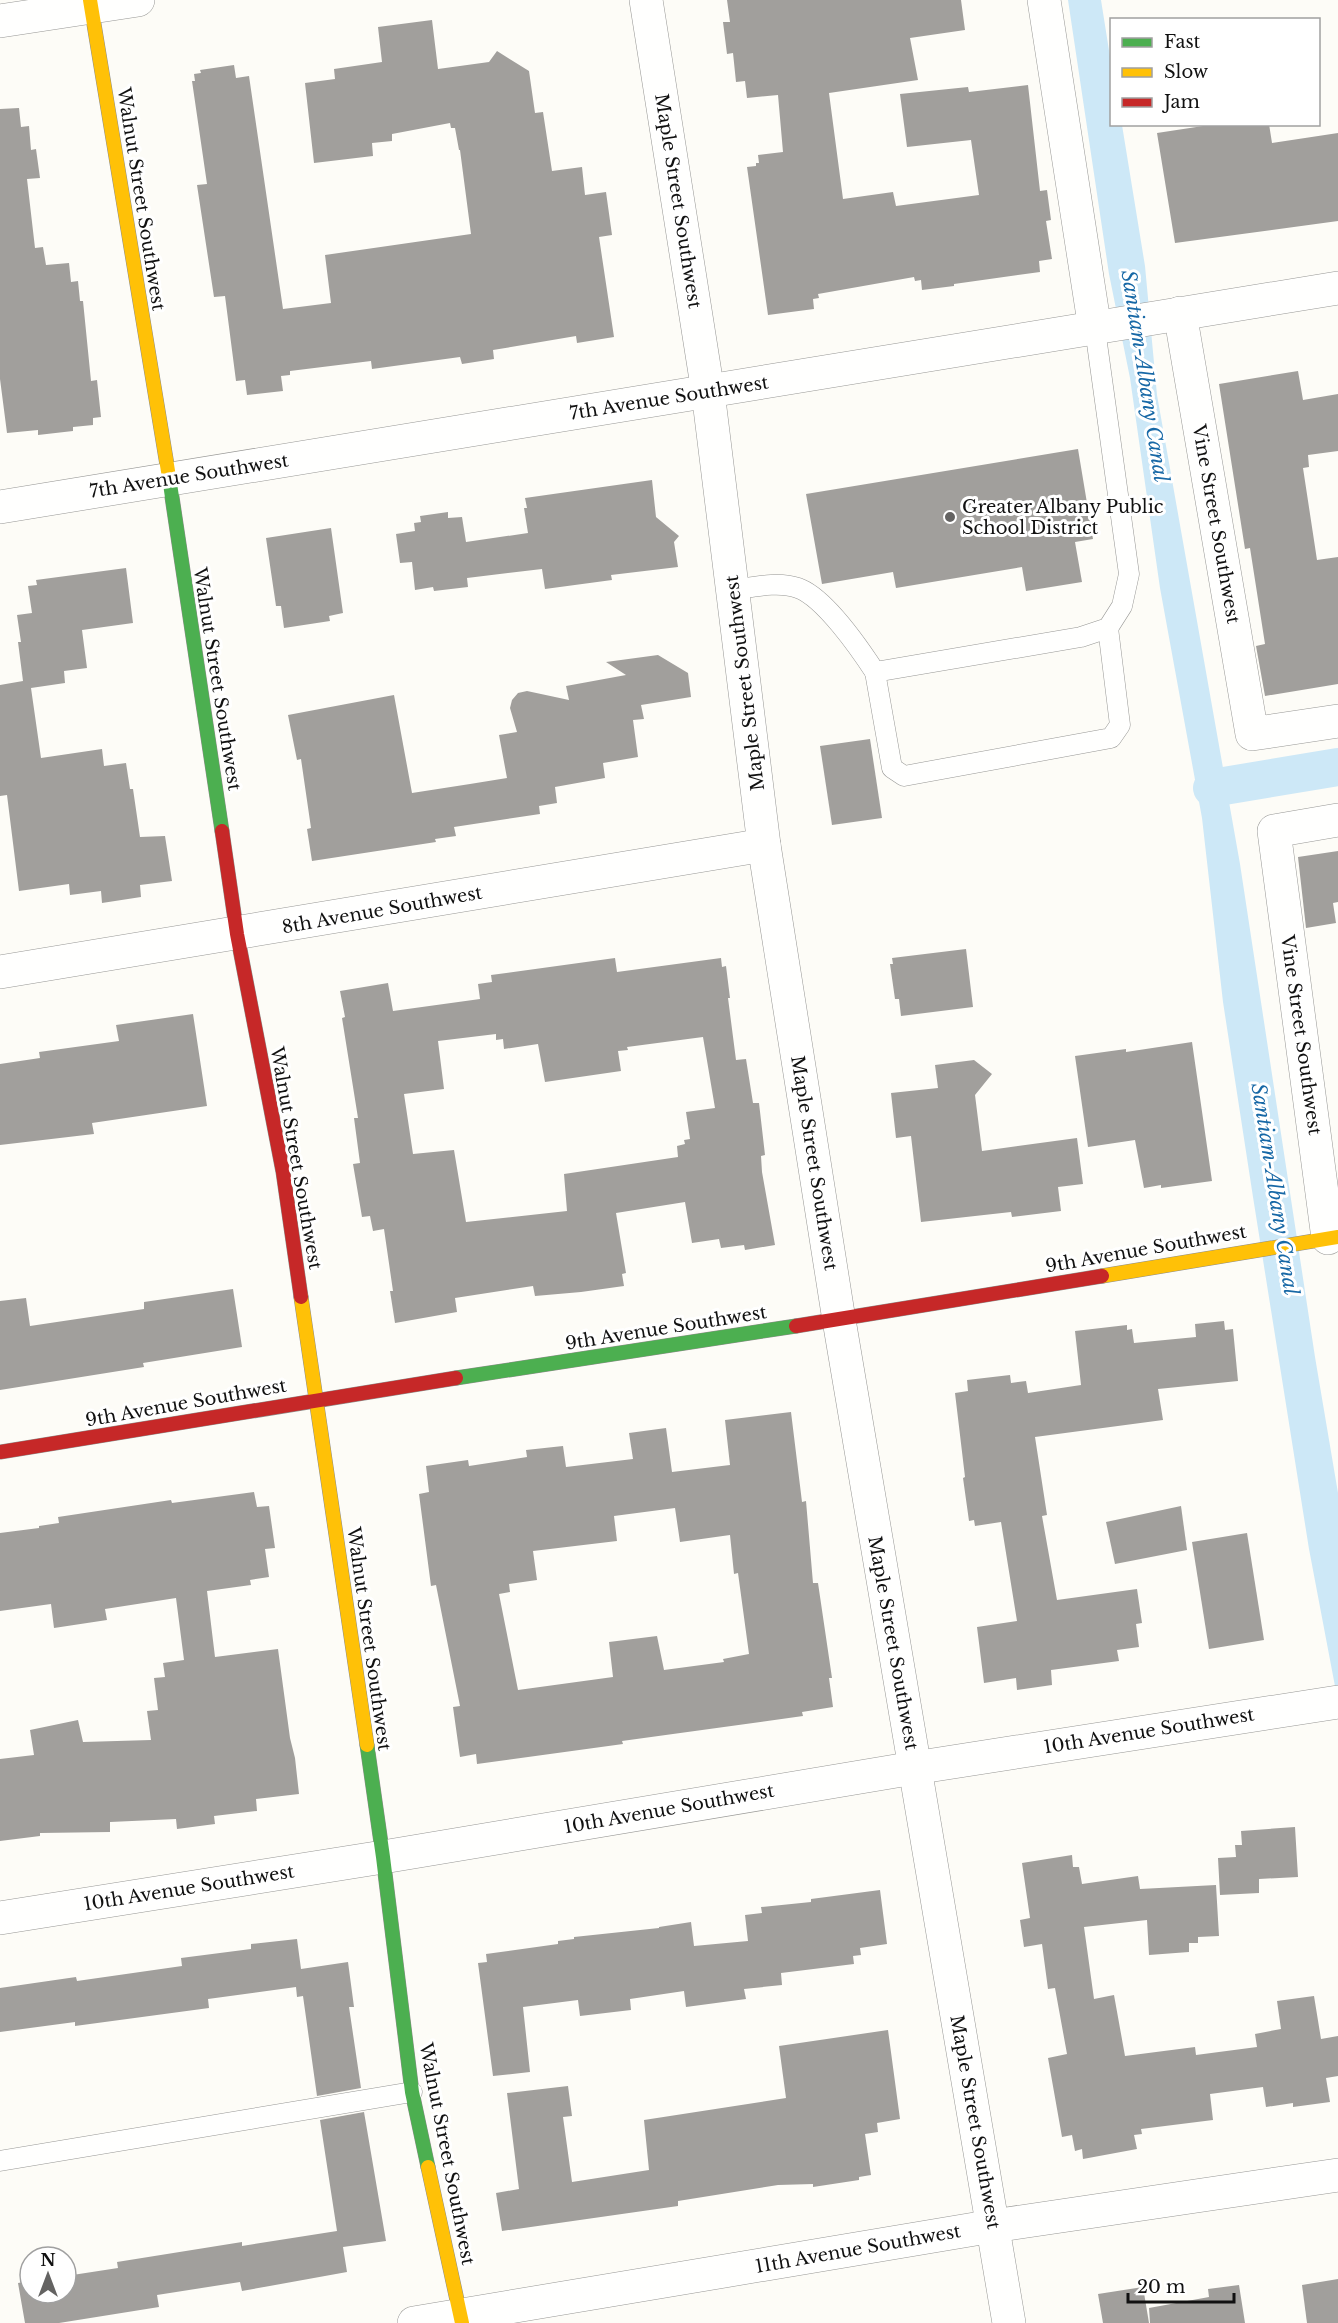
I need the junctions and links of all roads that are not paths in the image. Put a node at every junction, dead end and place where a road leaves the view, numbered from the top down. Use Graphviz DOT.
graph roads {
  1 [pos="138,0"];
  2 [pos="646,0"];
  3 [pos="1044,0"];
  4 [pos="90,3"];
  5 [pos="0,21"];
  6 [pos="1338,288"];
  7 [pos="1167,315"];
  8 [pos="1107,327"];
  9 [pos="708,392"];
  10 [pos="169,479"];
  11 [pos="0,507"];
  12 [pos="734,590"];
  13 [pos="1108,628"];
  14 [pos="875,672"];
  15 [pos="1338,721"];
  16 [pos="1338,820"];
  17 [pos="764,845"];
  18 [pos="237,934"];
  19 [pos="0,972"];
  20 [pos="1325,1239"];
  21 [pos="839,1320"];
  22 [pos="316,1399"];
  23 [pos="0,1452"];
  24 [pos="1337,1702"];
  25 [pos="914,1768"];
  26 [pos="383,1857"];
  27 [pos="0,1918"];
  28 [pos="412,2092"];
  29 [pos="0,2161"];
  30 [pos="1338,2175"];
  31 [pos="993,2226"];
  32 [pos="461,2319"];
  33 [pos="414,2323"];
  34 [pos="1009,2323"];
  1 -- 4 [label="street"];
  2 -- 9 [label="street, Maple Street Southwest"];
  3 -- 8 [label="street"];
  4 -- 5 [label="street"];
  4 -- 10 [label="street, Walnut Street Southwest"];
  6 -- 7 [label="street, 7th Avenue Southwest"];
  7 -- 8 [label="street, 7th Avenue Southwest"];
  7 -- 15 [label="street, Vine Street Southwest"];
  8 -- 9 [label="street, 7th Avenue Southwest"];
  8 -- 13 [label="lane"];
  9 -- 10 [label="street, 7th Avenue Southwest"];
  9 -- 12 [label="street, Maple Street Southwest"];
  10 -- 11 [label="street, 7th Avenue Southwest"];
  10 -- 18 [label="street, Walnut Street Southwest"];
  12 -- 14 [label="lane"];
  12 -- 17 [label="street, Maple Street Southwest"];
  13 -- 14 [label="lane"];
  13 -- 14 [label="lane"];
  16 -- 20 [label="street, Vine Street Southwest"];
  17 -- 18 [label="street, 8th Avenue Southwest"];
  17 -- 21 [label="street, Maple Street Southwest"];
  18 -- 19 [label="street, 8th Avenue Southwest"];
  18 -- 22 [label="street, Walnut Street Southwest"];
  20 -- 21 [label="street, 9th Avenue Southwest"];
  21 -- 22 [label="street, 9th Avenue Southwest"];
  21 -- 25 [label="street, Maple Street Southwest"];
  22 -- 23 [label="street, 9th Avenue Southwest"];
  22 -- 26 [label="street, Walnut Street Southwest"];
  24 -- 25 [label="street, 10th Avenue Southwest"];
  25 -- 26 [label="street, 10th Avenue Southwest"];
  25 -- 31 [label="street, Maple Street Southwest"];
  26 -- 27 [label="street, 10th Avenue Southwest"];
  26 -- 28 [label="street, Walnut Street Southwest"];
  28 -- 29 [label="lane"];
  28 -- 32 [label="street, Walnut Street Southwest"];
  30 -- 31 [label="street, 11th Avenue Southwest"];
  31 -- 32 [label="street, 11th Avenue Southwest"];
  31 -- 34 [label="street, Maple Street Southwest"];
  32 -- 33 [label="street, 11th Avenue Southwest"];
}
